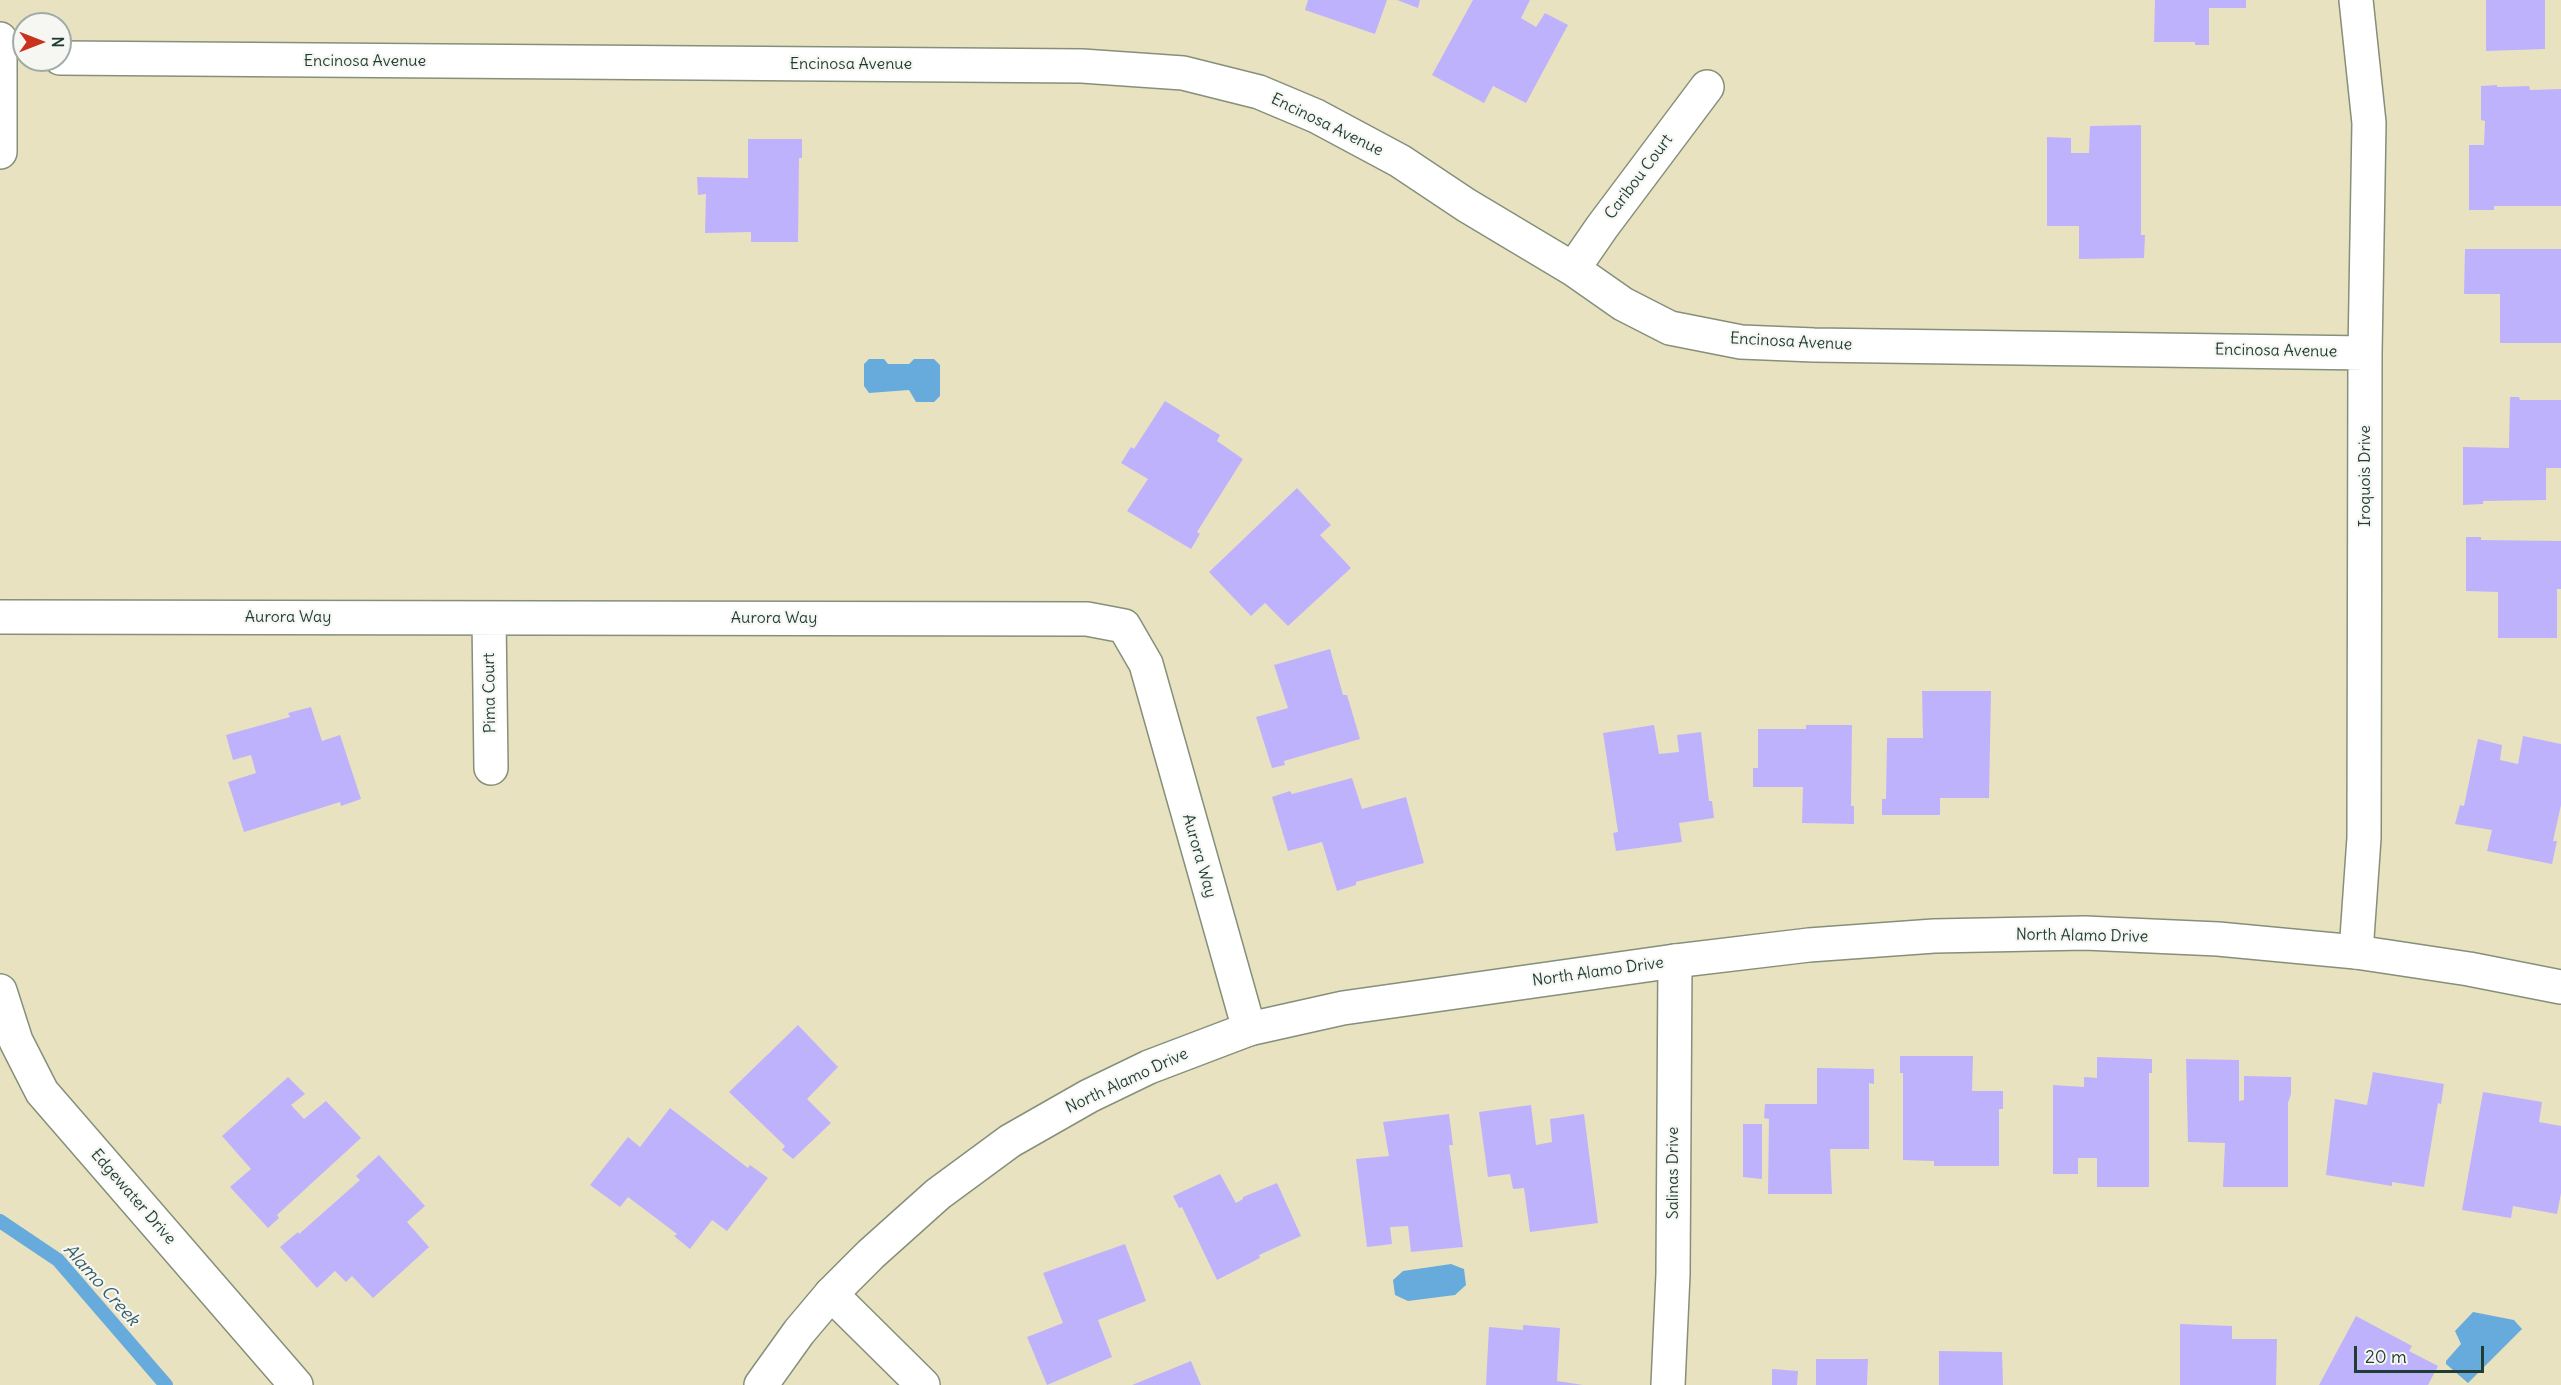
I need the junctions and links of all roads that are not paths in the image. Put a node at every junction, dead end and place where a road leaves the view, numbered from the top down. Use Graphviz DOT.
graph roads {
  1 [pos="2356,0"];
  2 [pos="0,39"];
  3 [pos="0,58"];
  4 [pos="72,58"];
  5 [pos="1707,87"];
  6 [pos="0,152"];
  7 [pos="1573,269"];
  8 [pos="2365,353"];
  9 [pos="0,617"];
  10 [pos="489,618"];
  11 [pos="491,768"];
  12 [pos="2356,952"];
  13 [pos="1675,961"];
  14 [pos="2561,987"];
  15 [pos="0,991"];
  16 [pos="1249,1029"];
  17 [pos="831,1294"];
  18 [pos="296,1385"];
  19 [pos="761,1385"];
  20 [pos="923,1385"];
  21 [pos="1668,1385"];
  1 -- 8 [label="street, Iroquois Drive"];
  2 -- 3 [label="street"];
  3 -- 6 [label="street"];
  4 -- 7 [label="street, Encinosa Avenue"];
  5 -- 7 [label="street, Caribou Court"];
  7 -- 8 [label="street, Encinosa Avenue"];
  8 -- 12 [label="street, Iroquois Drive"];
  9 -- 10 [label="street, Aurora Way"];
  10 -- 11 [label="street, Pima Court"];
  10 -- 16 [label="street, Aurora Way"];
  12 -- 13 [label="street, North Alamo Drive"];
  12 -- 14 [label="street, North Alamo Drive"];
  13 -- 16 [label="street, North Alamo Drive"];
  13 -- 21 [label="street, Salinas Drive"];
  15 -- 18 [label="street, Edgewater Drive"];
  16 -- 17 [label="street, North Alamo Drive"];
  17 -- 19 [label="street, North Alamo Drive"];
  17 -- 20 [label="street"];
}
